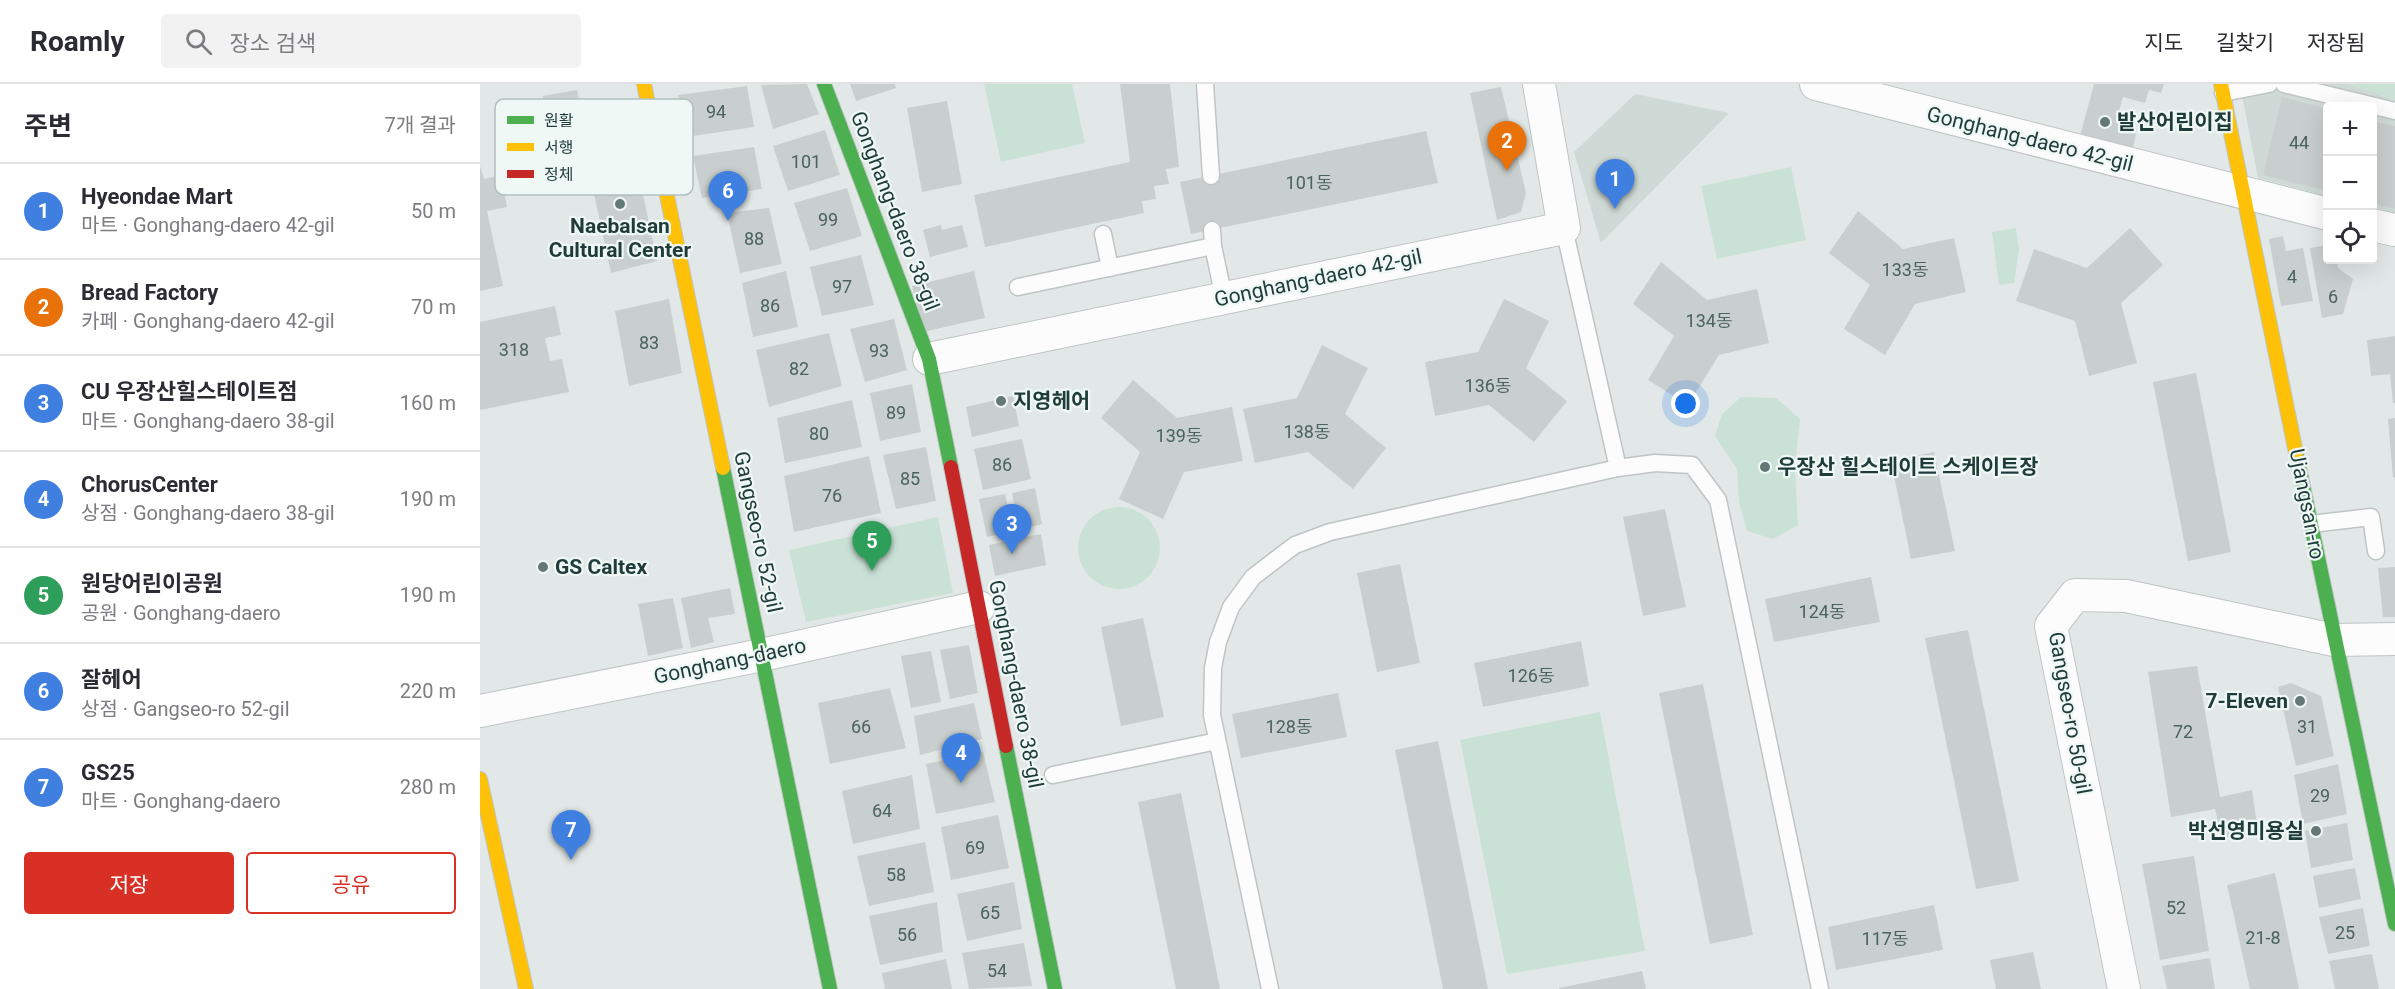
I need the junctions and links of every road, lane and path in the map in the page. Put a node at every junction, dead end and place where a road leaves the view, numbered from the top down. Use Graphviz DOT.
graph roads {
  1 [pos="644,84"];
  2 [pos="824,84"];
  3 [pos="1205,84"];
  4 [pos="1539,84"];
  5 [pos="1816,84"];
  6 [pos="2284,84"];
  7 [pos="2260,85"];
  8 [pos="2222,89"];
  9 [pos="647,99"];
  10 [pos="2395,111"];
  11 [pos="1210,176"];
  12 [pos="2244,194"];
  13 [pos="667,195"];
  14 [pos="2323,213"];
  15 [pos="2377,226"];
  16 [pos="1564,228"];
  17 [pos="2395,230"];
  18 [pos="1103,234"];
  19 [pos="1110,268"];
  20 [pos="1018,287"];
  21 [pos="1224,298"];
  22 [pos="929,359"];
  23 [pos="1618,468"];
  24 [pos="2311,524"];
  25 [pos="2376,551"];
  26 [pos="979,607"];
  27 [pos="2395,639"];
  28 [pos="2334,640"];
  29 [pos="762,656"];
  30 [pos="480,711"];
  31 [pos="1217,741"];
  32 [pos="1053,775"];
  33 [pos="480,779"];
  34 [pos="2395,923"];
  35 [pos="526,989"];
  36 [pos="830,989"];
  37 [pos="1055,989"];
  38 [pos="1270,989"];
  39 [pos="1820,989"];
  40 [pos="2124,989"];
  1 -- 9 [label="street, Gangseo-ro 52-gil"];
  2 -- 22 [label="street, Gonghang-daero 38-gil"];
  3 -- 11 [label="lane"];
  4 -- 16 [label="street"];
  5 -- 12 [label="street, Gonghang-daero 42-gil"];
  6 -- 10 [label="lane"];
  7 -- 8 [label="lane"];
  8 -- 12 [label="street, Ujangsan-ro"];
  12 -- 14 [label="street, Gonghang-daero 42-gil"];
  12 -- 24 [label="street, Ujangsan-ro"];
  13 -- 29 [label="street, Gangseo-ro 52-gil"];
  15 -- 17 [label="street"];
  16 -- 21 [label="street, Gonghang-daero 42-gil"];
  16 -- 23 [label="lane"];
  18 -- 19 [label="lane"];
  19 -- 20 [label="lane"];
  19 -- 21 [label="lane"];
  21 -- 22 [label="street, Gonghang-daero 42-gil"];
  22 -- 26 [label="street, Gonghang-daero 38-gil"];
  23 -- 31 [label="lane"];
  23 -- 39 [label="lane"];
  24 -- 25 [label="lane"];
  24 -- 28 [label="street, Ujangsan-ro"];
  26 -- 29 [label="street, Gonghang-daero"];
  26 -- 37 [label="street, Gonghang-daero 38-gil"];
  27 -- 28 [label="street"];
  28 -- 34 [label="street, Ujangsan-ro"];
  28 -- 40 [label="street, Gangseo-ro 50-gil"];
  29 -- 30 [label="street, Gonghang-daero"];
  29 -- 36 [label="street, Gangseo-ro 52-gil"];
  31 -- 32 [label="lane"];
  31 -- 38 [label="lane"];
  33 -- 35 [label="street"];
}
